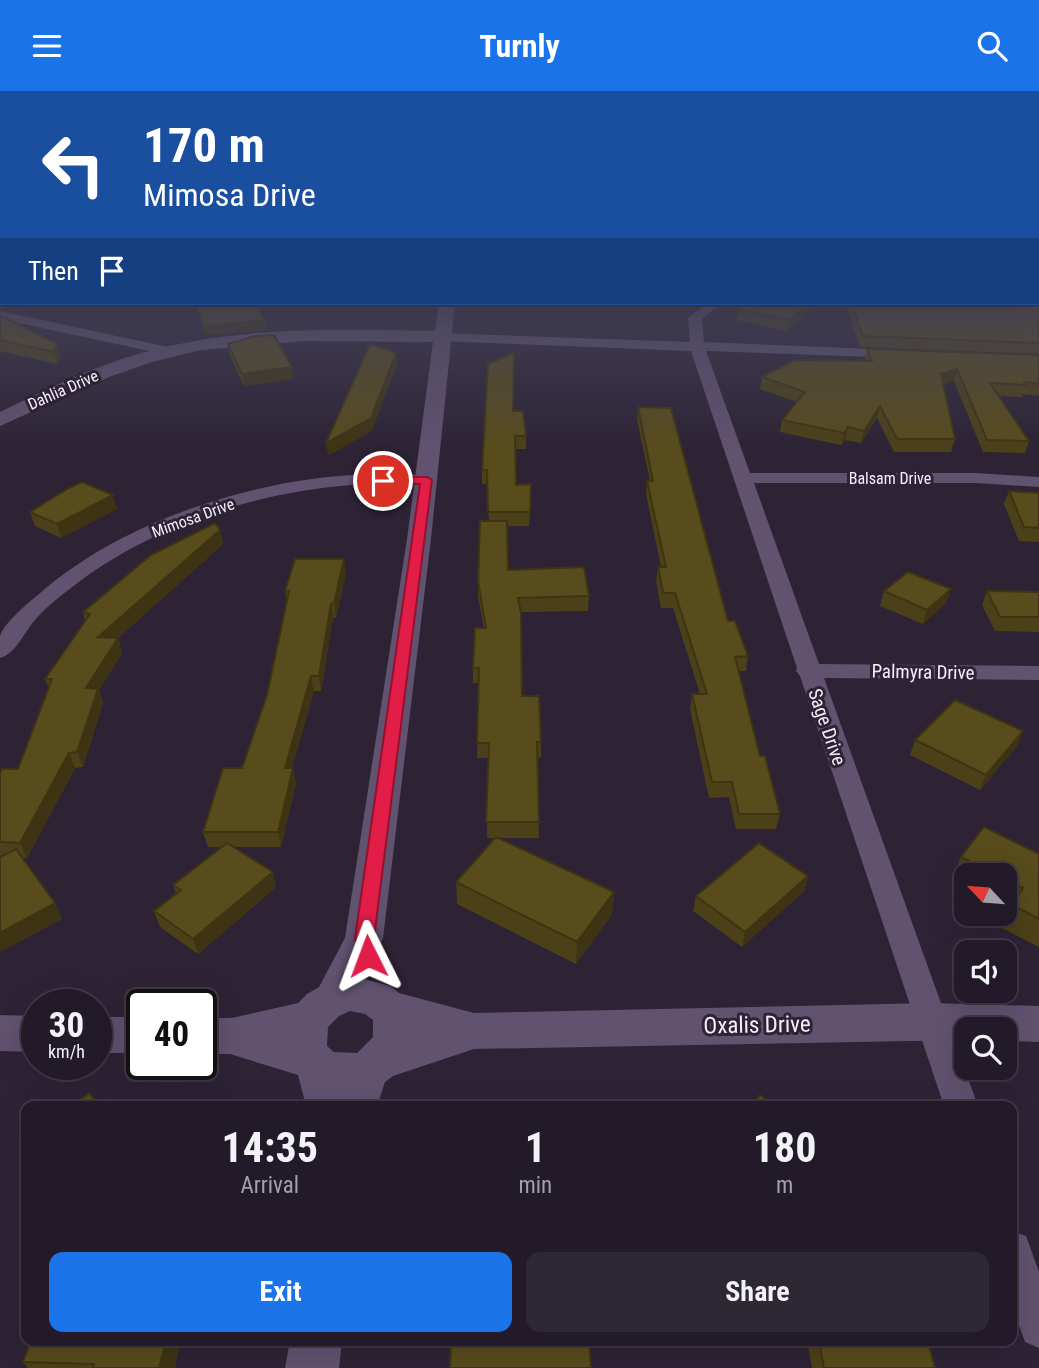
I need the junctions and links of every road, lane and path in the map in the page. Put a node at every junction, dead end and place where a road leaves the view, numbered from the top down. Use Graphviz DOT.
graph roads {
  1 [pos="73,331"];
  2 [pos="443,331"];
  3 [pos="695,331"];
  4 [pos="442,337"];
  5 [pos="696,346"];
  6 [pos="168,351"];
  7 [pos="913,355"];
  8 [pos="0,420"];
  9 [pos="741,478"];
  10 [pos="427,480"];
  11 [pos="1039,482"];
  12 [pos="0,651"];
  13 [pos="807,671"];
  14 [pos="1039,673"];
  15 [pos="364,938"];
  16 [pos="384,1003"];
  17 [pos="931,1021"];
  18 [pos="1039,1024"];
  19 [pos="474,1031"];
  20 [pos="0,1034"];
  21 [pos="21,1034"];
  22 [pos="217,1036"];
  23 [pos="321,1050"];
  24 [pos="369,1078"];
  25 [pos="959,1101"];
  26 [pos="1017,1264"];
  27 [pos="1039,1328"];
  28 [pos="315,1346"];
  29 [pos="312,1368"];
  1 -- 6 [label="street"];
  2 -- 4 [label="street"];
  3 -- 5 [label="street"];
  4 -- 5 [label="street"];
  4 -- 6 [label="street, Dahlia Drive"];
  4 -- 10 [label="street"];
  5 -- 7 [label="street"];
  5 -- 9 [label="street, Sage Drive"];
  6 -- 8 [label="street, Dahlia Drive"];
  9 -- 11 [label="street, Balsam Drive"];
  9 -- 13 [label="street, Sage Drive"];
  10 -- 12 [label="street, Mimosa Drive"];
  10 -- 15 [label="street"];
  13 -- 14 [label="street, Palmyra Drive"];
  13 -- 17 [label="street, Sage Drive"];
  15 -- 16 [label="street"];
  15 -- 23 [label="street"];
  16 -- 19 [label="street, Oxalis Drive"];
  16 -- 23 [label="street, Oxalis Drive"];
  16 -- 24 [label="street"];
  17 -- 18 [label="street, Oxalis Drive"];
  17 -- 19 [label="street, Oxalis Drive"];
  17 -- 25 [label="street, Sage Drive"];
  19 -- 24 [label="street, Oxalis Drive"];
  20 -- 21 [label="street"];
  22 -- 23 [label="street"];
  23 -- 24 [label="street, Oxalis Drive"];
  26 -- 27 [label="street"];
  28 -- 29 [label="street"];
}
